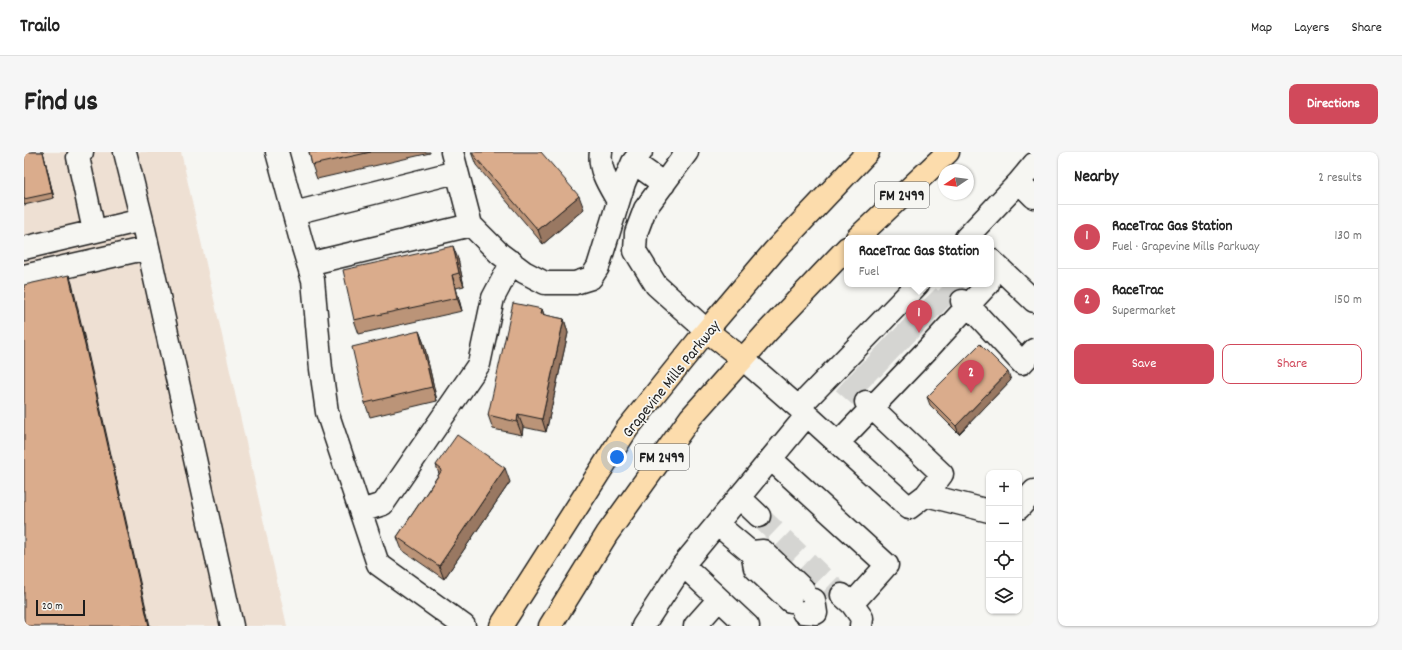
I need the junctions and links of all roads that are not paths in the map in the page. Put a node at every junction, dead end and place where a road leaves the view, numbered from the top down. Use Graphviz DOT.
graph roads {
  1 [pos="82,152"];
  2 [pos="125,152"];
  3 [pos="277,152"];
  4 [pos="601,152"];
  5 [pos="687,152"];
  6 [pos="868,152"];
  7 [pos="948,152"];
  8 [pos="1029,152"];
  9 [pos="1034,156"];
  10 [pos="637,157"];
  11 [pos="454,162"];
  12 [pos="1034,164"];
  13 [pos="664,184"];
  14 [pos="1026,190"];
  15 [pos="618,201"];
  16 [pos="294,213"];
  17 [pos="142,220"];
  18 [pos="471,226"];
  19 [pos="94,231"];
  20 [pos="860,235"];
  21 [pos="970,235"];
  22 [pos="24,248"];
  23 [pos="148,248"];
  24 [pos="844,251"];
  25 [pos="512,262"];
  26 [pos="308,264"];
  27 [pos="994,274"];
  28 [pos="24,276"];
  29 [pos="979,287"];
  30 [pos="1034,302"];
  31 [pos="883,330"];
  32 [pos="707,331"];
  33 [pos="1034,350"];
  34 [pos="917,355"];
  35 [pos="743,359"];
  36 [pos="803,411"];
  37 [pos="838,443"];
  38 [pos="771,459"];
  39 [pos="1034,492"];
  40 [pos="926,495"];
  41 [pos="739,497"];
  42 [pos="1021,506"];
  43 [pos="361,511"];
  44 [pos="986,511"];
  45 [pos="759,516"];
  46 [pos="717,524"];
  47 [pos="683,565"];
  48 [pos="719,598"];
  49 [pos="806,605"];
  50 [pos="232,626"];
  51 [pos="464,626"];
  52 [pos="501,626"];
  53 [pos="550,626"];
  54 [pos="643,626"];
  55 [pos="695,626"];
  56 [pos="748,626"];
  57 [pos="861,626"];
  1 -- 19 [label="lane"];
  2 -- 17 [label="lane"];
  3 -- 16 [label="lane"];
  4 -- 15 [label="lane"];
  5 -- 13 [label="lane"];
  6 -- 32 [label="main road, Grapevine Mills Parkway / FM 2499"];
  7 -- 20 [label="main road, FM 2499"];
  8 -- 9 [label="lane"];
  10 -- 13 [label="lane"];
  10 -- 15 [label="lane"];
  11 -- 16 [label="lane"];
  11 -- 18 [label="lane"];
  12 -- 14 [label="lane"];
  13 -- 32 [label="lane"];
  14 -- 21 [label="lane"];
  15 -- 25 [label="lane"];
  16 -- 26 [label="lane"];
  17 -- 19 [label="lane"];
  17 -- 23 [label="lane"];
  18 -- 25 [label="lane"];
  18 -- 26 [label="lane"];
  19 -- 22 [label="lane"];
  23 -- 28 [label="lane"];
  23 -- 50 [label="lane"];
  24 -- 35 [label="main road, FM 2499"];
  25 -- 43 [label="lane"];
  26 -- 43 [label="lane"];
  27 -- 30 [label="lane"];
  29 -- 34 [label="lane"];
  31 -- 36 [label="lane"];
  32 -- 35 [label="main road"];
  32 -- 52 [label="main road, Grapevine Mills Parkway / FM 2499"];
  33 -- 34 [label="lane"];
  34 -- 37 [label="lane"];
  34 -- 40 [label="lane"];
  35 -- 36 [label="lane"];
  35 -- 53 [label="main road, FM 2499"];
  36 -- 37 [label="lane"];
  36 -- 38 [label="lane"];
  37 -- 40 [label="lane"];
  38 -- 41 [label="lane"];
  38 -- 57 [label="lane"];
  39 -- 42 [label="lane"];
  40 -- 44 [label="lane"];
  41 -- 45 [label="lane"];
  41 -- 46 [label="lane"];
  43 -- 51 [label="lane"];
  46 -- 47 [label="lane"];
  46 -- 49 [label="lane"];
  47 -- 48 [label="lane"];
  47 -- 54 [label="lane"];
  48 -- 55 [label="lane"];
  48 -- 56 [label="lane"];
}
